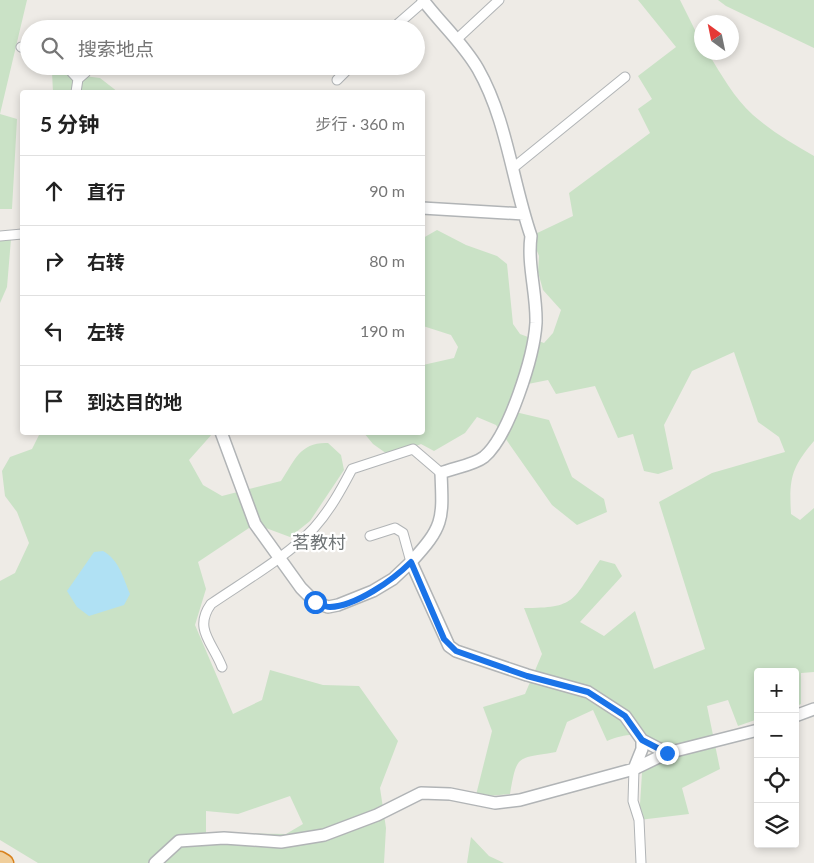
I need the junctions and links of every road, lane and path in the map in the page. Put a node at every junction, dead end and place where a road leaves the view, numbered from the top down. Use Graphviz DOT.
graph roads {
  1 [pos="424,0"];
  2 [pos="499,0"];
  3 [pos="402,20"];
  4 [pos="458,39"];
  5 [pos="74,75"];
  6 [pos="83,75"];
  7 [pos="342,75"];
  8 [pos="625,77"];
  9 [pos="78,79"];
  10 [pos="337,80"];
  11 [pos="76,90"];
  12 [pos="513,168"];
  13 [pos="425,208"];
  14 [pos="524,214"];
  15 [pos="20,234"];
  16 [pos="0,236"];
  17 [pos="221,435"];
  18 [pos="441,472"];
  19 [pos="370,536"];
  20 [pos="280,555"];
  21 [pos="411,562"];
  22 [pos="222,667"];
  23 [pos="814,709"];
  24 [pos="799,715"];
  25 [pos="754,731"];
  26 [pos="642,740"];
  27 [pos="667,753"];
  28 [pos="634,769"];
  29 [pos="0,860"];
  30 [pos="5,863"];
  31 [pos="154,863"];
  32 [pos="641,863"];
  1 -- 3 [label="street"];
  1 -- 4 [label="street"];
  2 -- 4 [label="street"];
  4 -- 12 [label="street"];
  5 -- 9 [label="street"];
  6 -- 9 [label="street"];
  7 -- 10 [label="street"];
  8 -- 12 [label="street"];
  9 -- 11 [label="street"];
  12 -- 14 [label="street"];
  13 -- 14 [label="street"];
  14 -- 18 [label="street"];
  15 -- 16 [label="street"];
  17 -- 20 [label="street"];
  18 -- 20 [label="street"];
  18 -- 21 [label="street"];
  19 -- 21 [label="street"];
  20 -- 21 [label="street"];
  20 -- 22 [label="street"];
  21 -- 26 [label="street"];
  23 -- 24 [label="street"];
  25 -- 27 [label="street"];
  26 -- 27 [label="street"];
  26 -- 28 [label="street"];
  27 -- 28 [label="street"];
  28 -- 31 [label="street"];
  28 -- 32 [label="street"];
  29 -- 30 [label="highway"];
}
